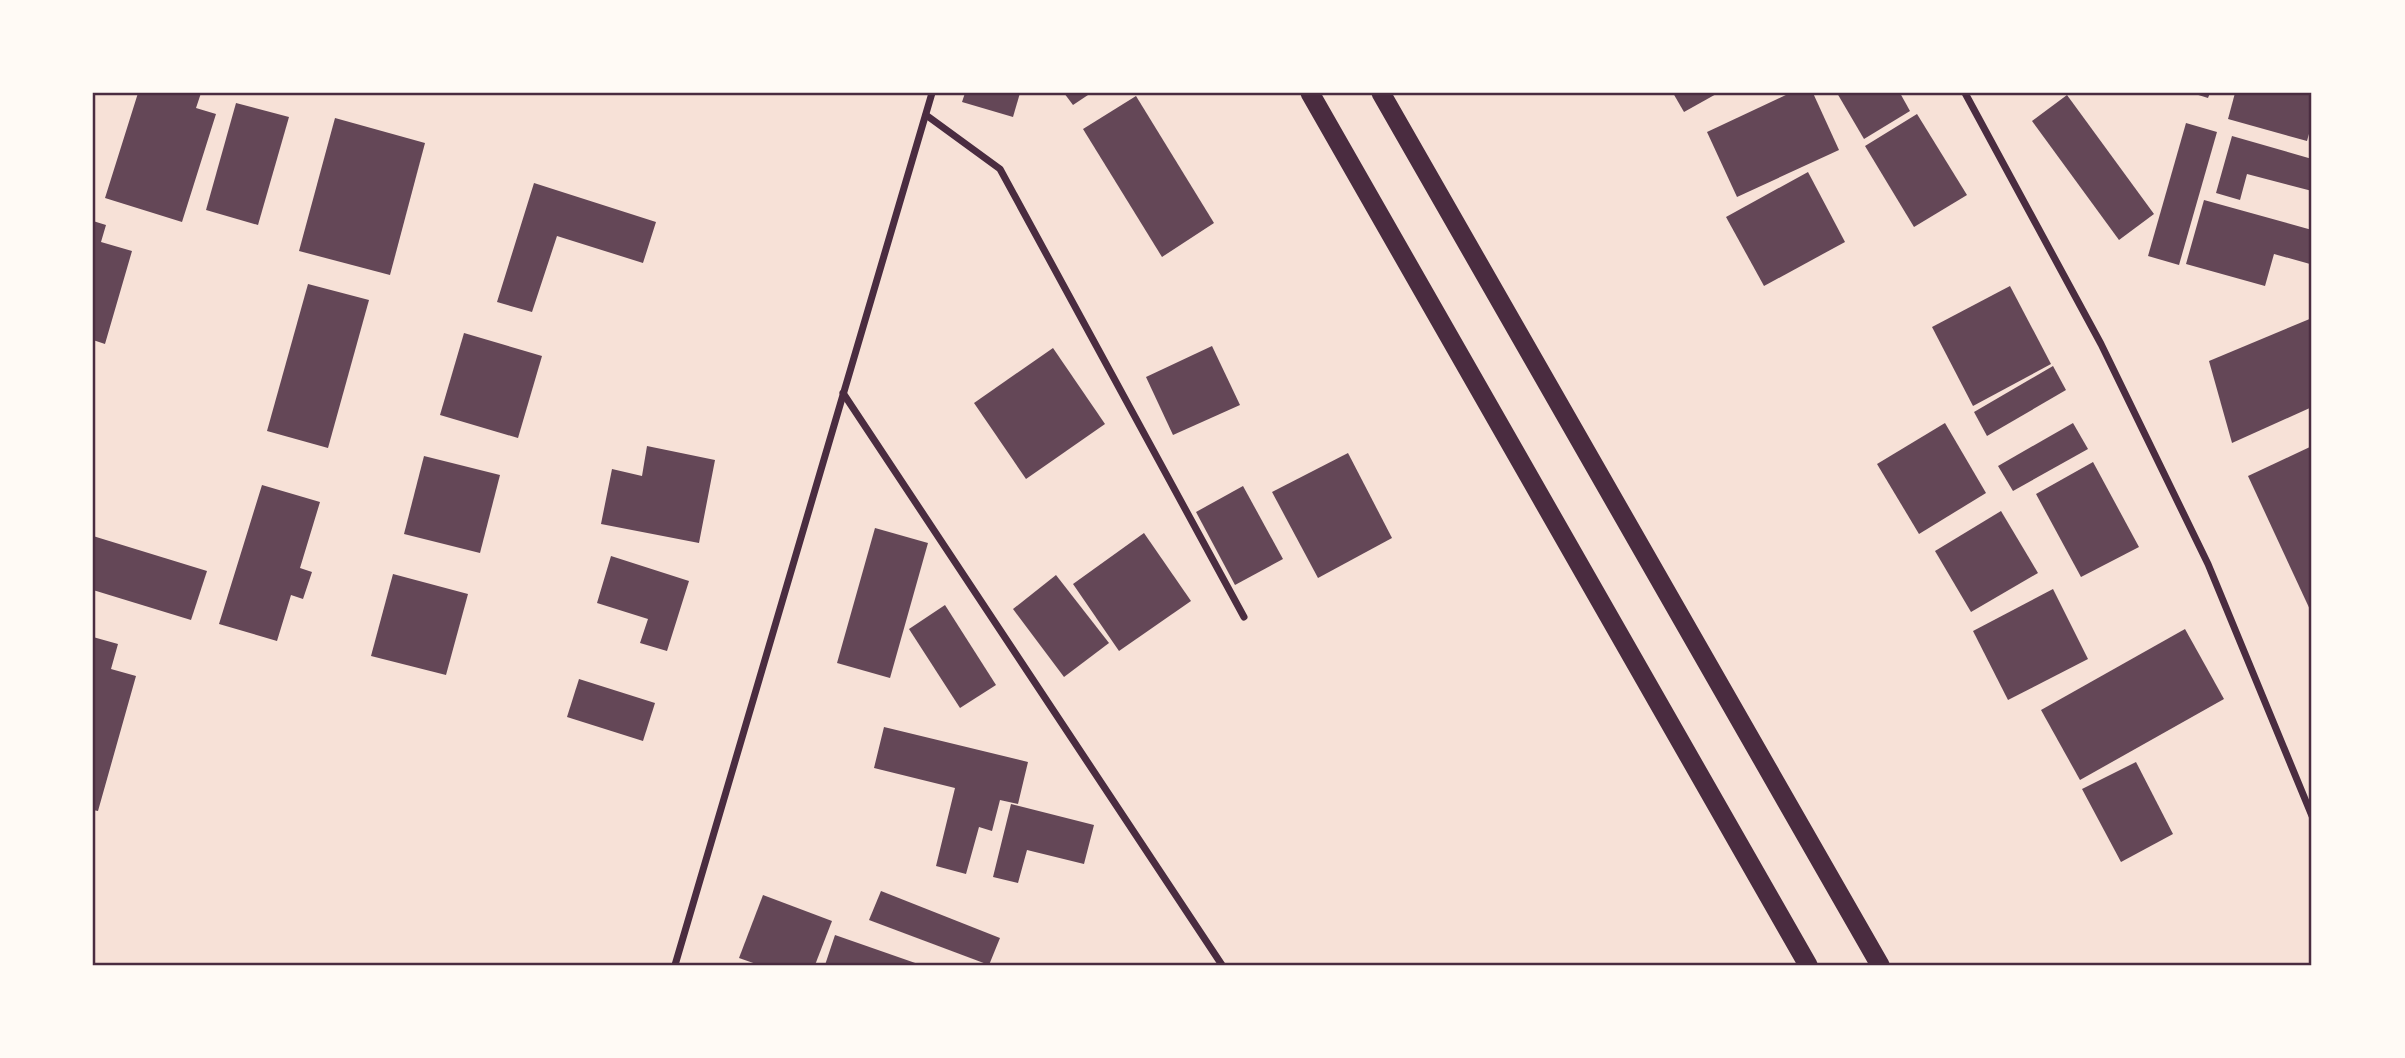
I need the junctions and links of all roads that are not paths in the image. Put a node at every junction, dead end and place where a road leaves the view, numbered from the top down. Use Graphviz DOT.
graph roads {
  1 [pos="932,93"];
  2 [pos="1310,93"];
  3 [pos="1381,93"];
  4 [pos="1965,93"];
  5 [pos="926,115"];
  6 [pos="843,393"];
  7 [pos="1244,617"];
  8 [pos="2312,816"];
  9 [pos="675,965"];
  10 [pos="1222,965"];
  11 [pos="1808,965"];
  12 [pos="1880,965"];
  1 -- 5 [label="street"];
  2 -- 11 [label="highway"];
  3 -- 12 [label="highway"];
  4 -- 8 [label="street"];
  5 -- 6 [label="street"];
  5 -- 7 [label="street"];
  6 -- 9 [label="street"];
  6 -- 10 [label="street"];
}
